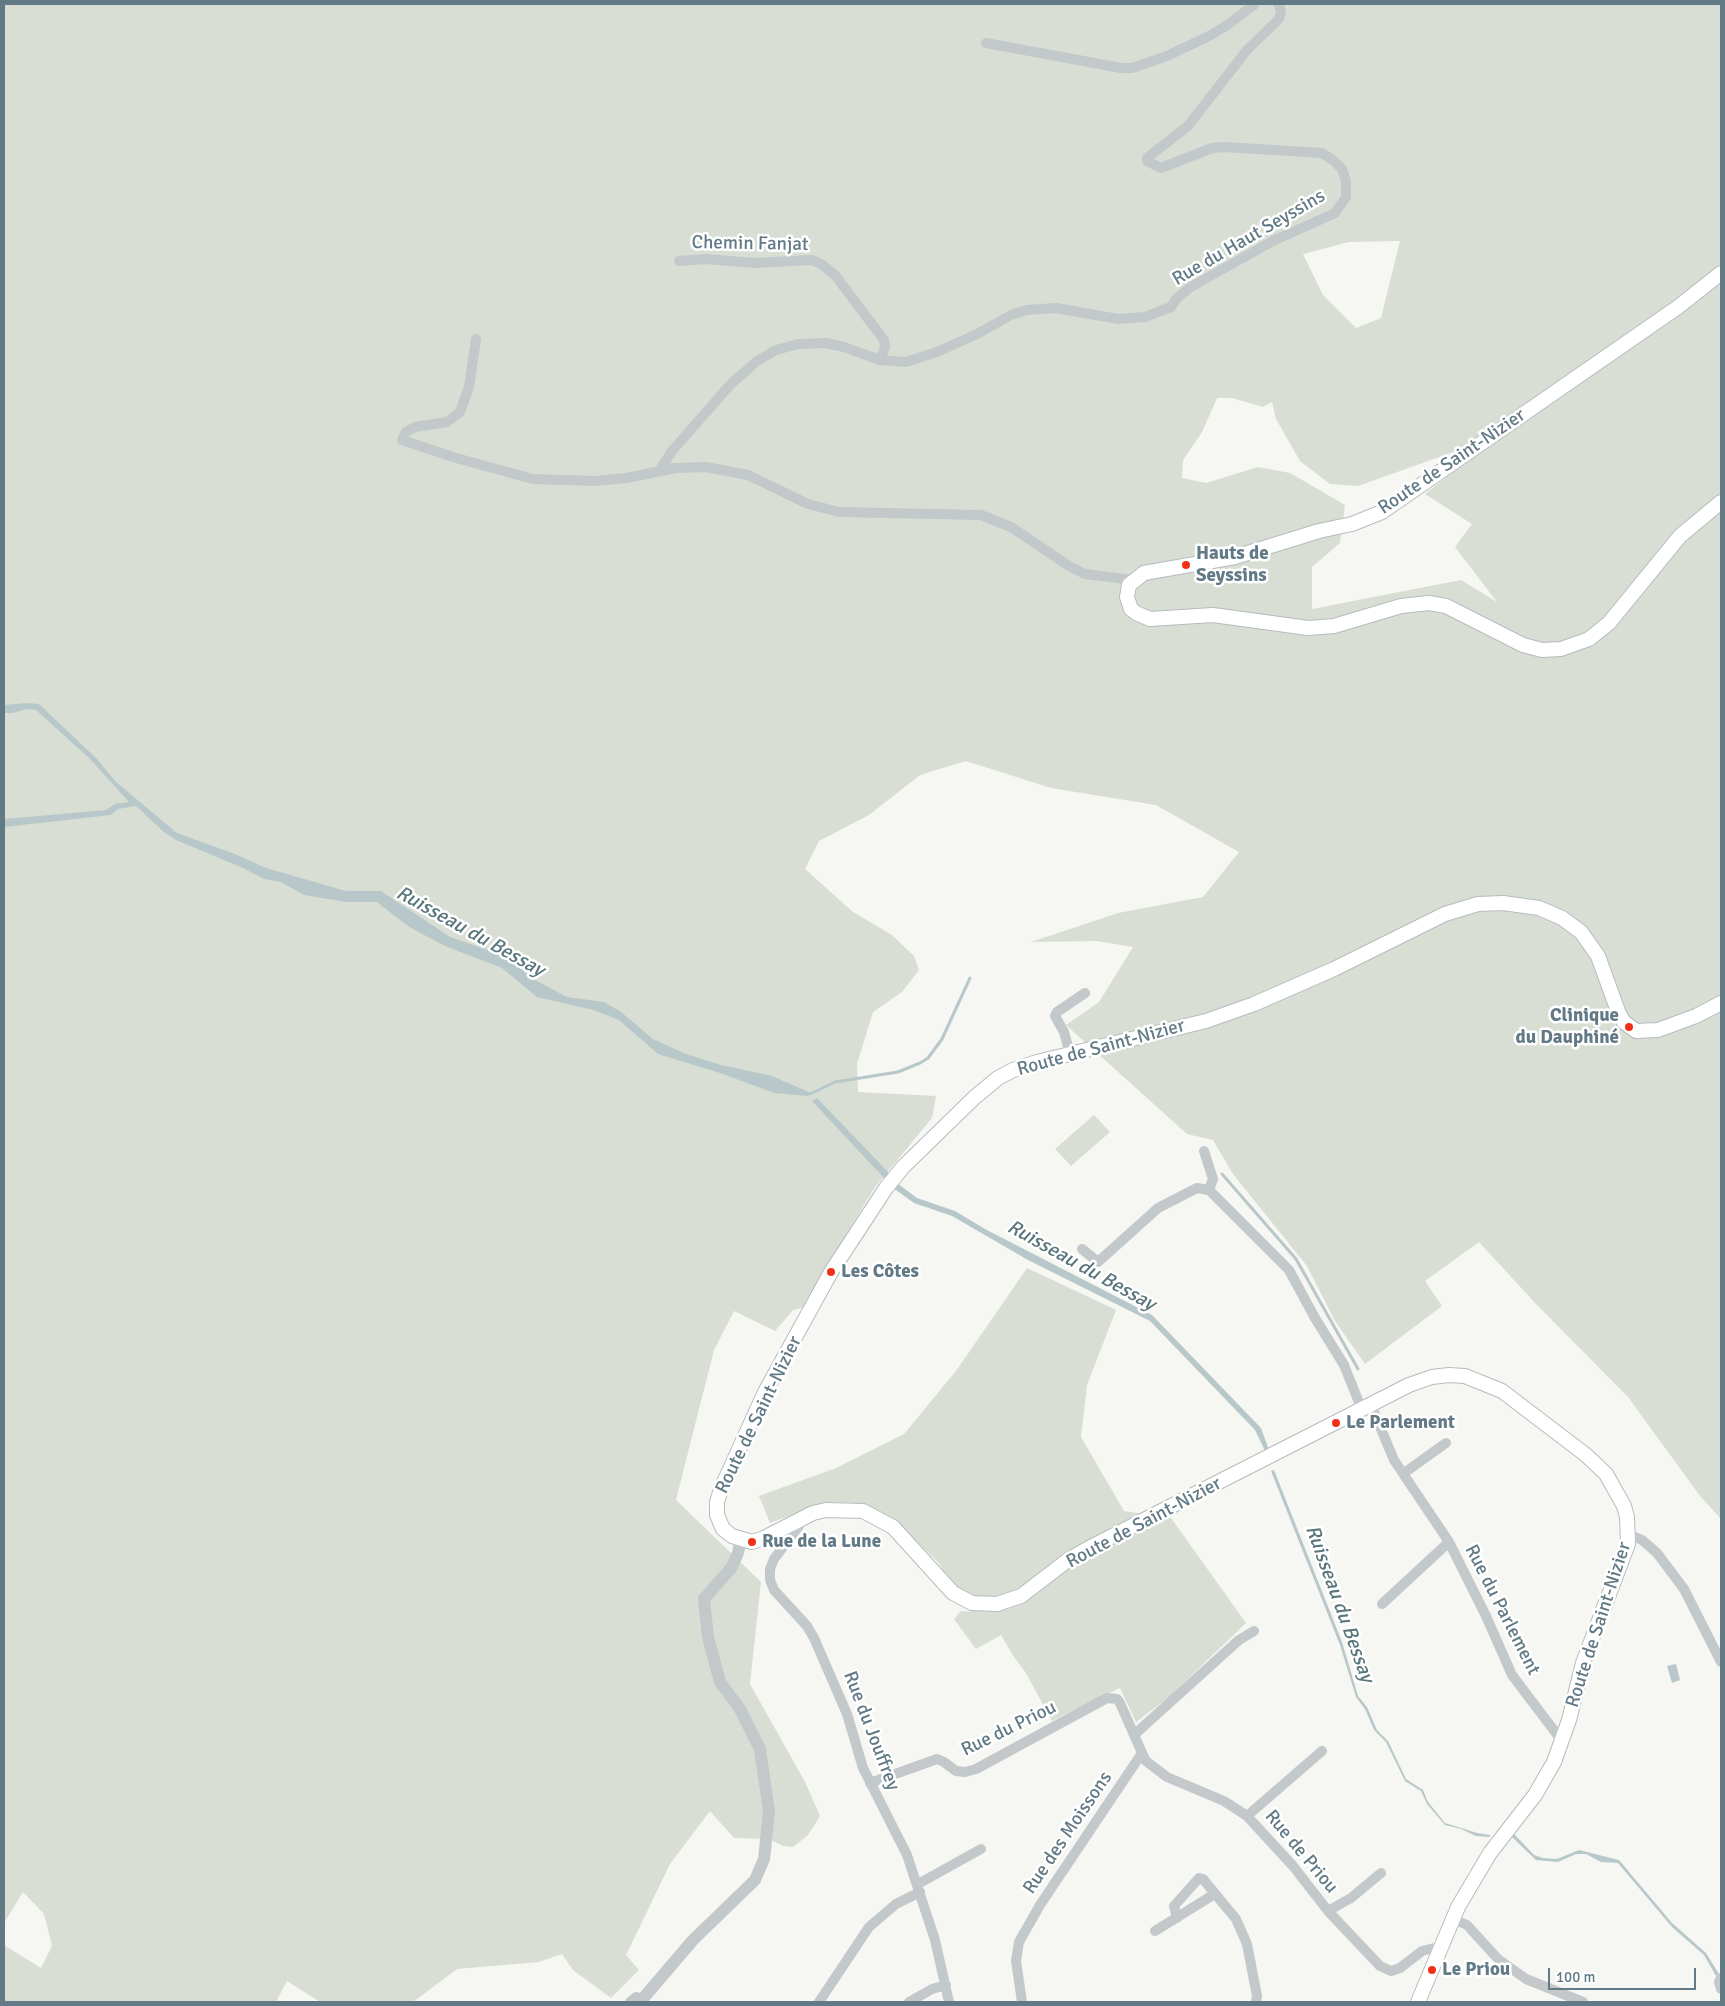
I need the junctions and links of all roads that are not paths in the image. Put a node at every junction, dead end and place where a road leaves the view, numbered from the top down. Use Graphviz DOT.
graph roads {
  1 [pos="1255,4"];
  2 [pos="1278,4"];
  3 [pos="986,43"];
  4 [pos="679,261"];
  5 [pos="1721,273"];
  6 [pos="476,339"];
  7 [pos="880,360"];
  8 [pos="660,470"];
  9 [pos="1721,502"];
  10 [pos="1133,580"];
  11 [pos="1085,993"];
  12 [pos="1721,1003"];
  13 [pos="1070,1054"];
  14 [pos="1204,1151"];
  15 [pos="1210,1190"];
  16 [pos="1082,1249"];
  17 [pos="1366,1407"];
  18 [pos="1446,1443"];
  19 [pos="1404,1473"];
  20 [pos="799,1518"];
  21 [pos="1628,1534"];
  22 [pos="741,1540"];
  23 [pos="1449,1542"];
  24 [pos="1382,1604"];
  25 [pos="1254,1631"];
  26 [pos="1721,1662"];
  27 [pos="1135,1734"];
  28 [pos="1562,1741"];
  29 [pos="1322,1751"];
  30 [pos="1142,1753"];
  31 [pos="870,1783"];
  32 [pos="1247,1816"];
  33 [pos="981,1849"];
  34 [pos="1381,1873"];
  35 [pos="919,1888"];
  36 [pos="1217,1896"];
  37 [pos="1328,1911"];
  38 [pos="1177,1918"];
  39 [pos="1453,1919"];
  40 [pos="1155,1931"];
  41 [pos="1442,1946"];
  42 [pos="1721,1978"];
  43 [pos="946,1985"];
  44 [pos="1721,1989"];
  45 [pos="637,2001"];
  46 [pos="820,2002"];
  47 [pos="909,2002"];
  48 [pos="949,2002"];
  49 [pos="1022,2002"];
  50 [pos="1256,2002"];
  51 [pos="1418,2002"];
  52 [pos="1583,2002"];
  1 -- 3 [label="street"];
  2 -- 7 [label="street, Rue du Haut Seyssins"];
  4 -- 7 [label="street, Chemin Fanjat"];
  5 -- 10 [label="main road, Route de Saint-Nizier"];
  6 -- 8 [label="street"];
  7 -- 8 [label="street"];
  8 -- 10 [label="street"];
  9 -- 10 [label="main road"];
  11 -- 13 [label="street"];
  12 -- 13 [label="main road, Route de Saint-Nizier"];
  13 -- 22 [label="main road, Route de Saint-Nizier"];
  14 -- 15 [label="street"];
  15 -- 16 [label="street"];
  15 -- 17 [label="street, Rue du Parlement"];
  17 -- 19 [label="street, Rue du Parlement"];
  17 -- 20 [label="main road, Route de Saint-Nizier"];
  17 -- 21 [label="main road, Route de Saint-Nizier"];
  18 -- 19 [label="street"];
  19 -- 23 [label="street, Rue du Parlement"];
  20 -- 22 [label="main road, Route de Saint-Nizier"];
  20 -- 31 [label="street, Rue du Jouffrey"];
  21 -- 26 [label="street"];
  21 -- 28 [label="main road, Route de Saint-Nizier"];
  22 -- 45 [label="street"];
  23 -- 24 [label="street, Rue du Parlement"];
  23 -- 28 [label="street, Rue du Parlement"];
  25 -- 27 [label="street"];
  27 -- 30 [label="street"];
  27 -- 31 [label="street, Rue du Priou"];
  28 -- 39 [label="main road, Route de Saint-Nizier"];
  29 -- 32 [label="street, Rue de Priou"];
  30 -- 32 [label="street, Rue de Priou"];
  30 -- 49 [label="street, Rue des Moissons"];
  31 -- 35 [label="street, Rue du Jouffrey"];
  32 -- 37 [label="street, Rue de Priou"];
  33 -- 35 [label="street"];
  34 -- 37 [label="street, Rue de Priou"];
  35 -- 43 [label="street, Rue du Jouffrey"];
  35 -- 46 [label="street"];
  36 -- 38 [label="street"];
  36 -- 38 [label="street"];
  36 -- 50 [label="street"];
  37 -- 41 [label="street, Rue de Priou"];
  38 -- 40 [label="street"];
  39 -- 41 [label="main road, Route de Saint-Nizier"];
  39 -- 52 [label="street"];
  41 -- 51 [label="main road, Route de Saint-Nizier"];
  42 -- 44 [label="street"];
  43 -- 47 [label="street"];
  43 -- 48 [label="street, Rue du Jouffrey"];
}
